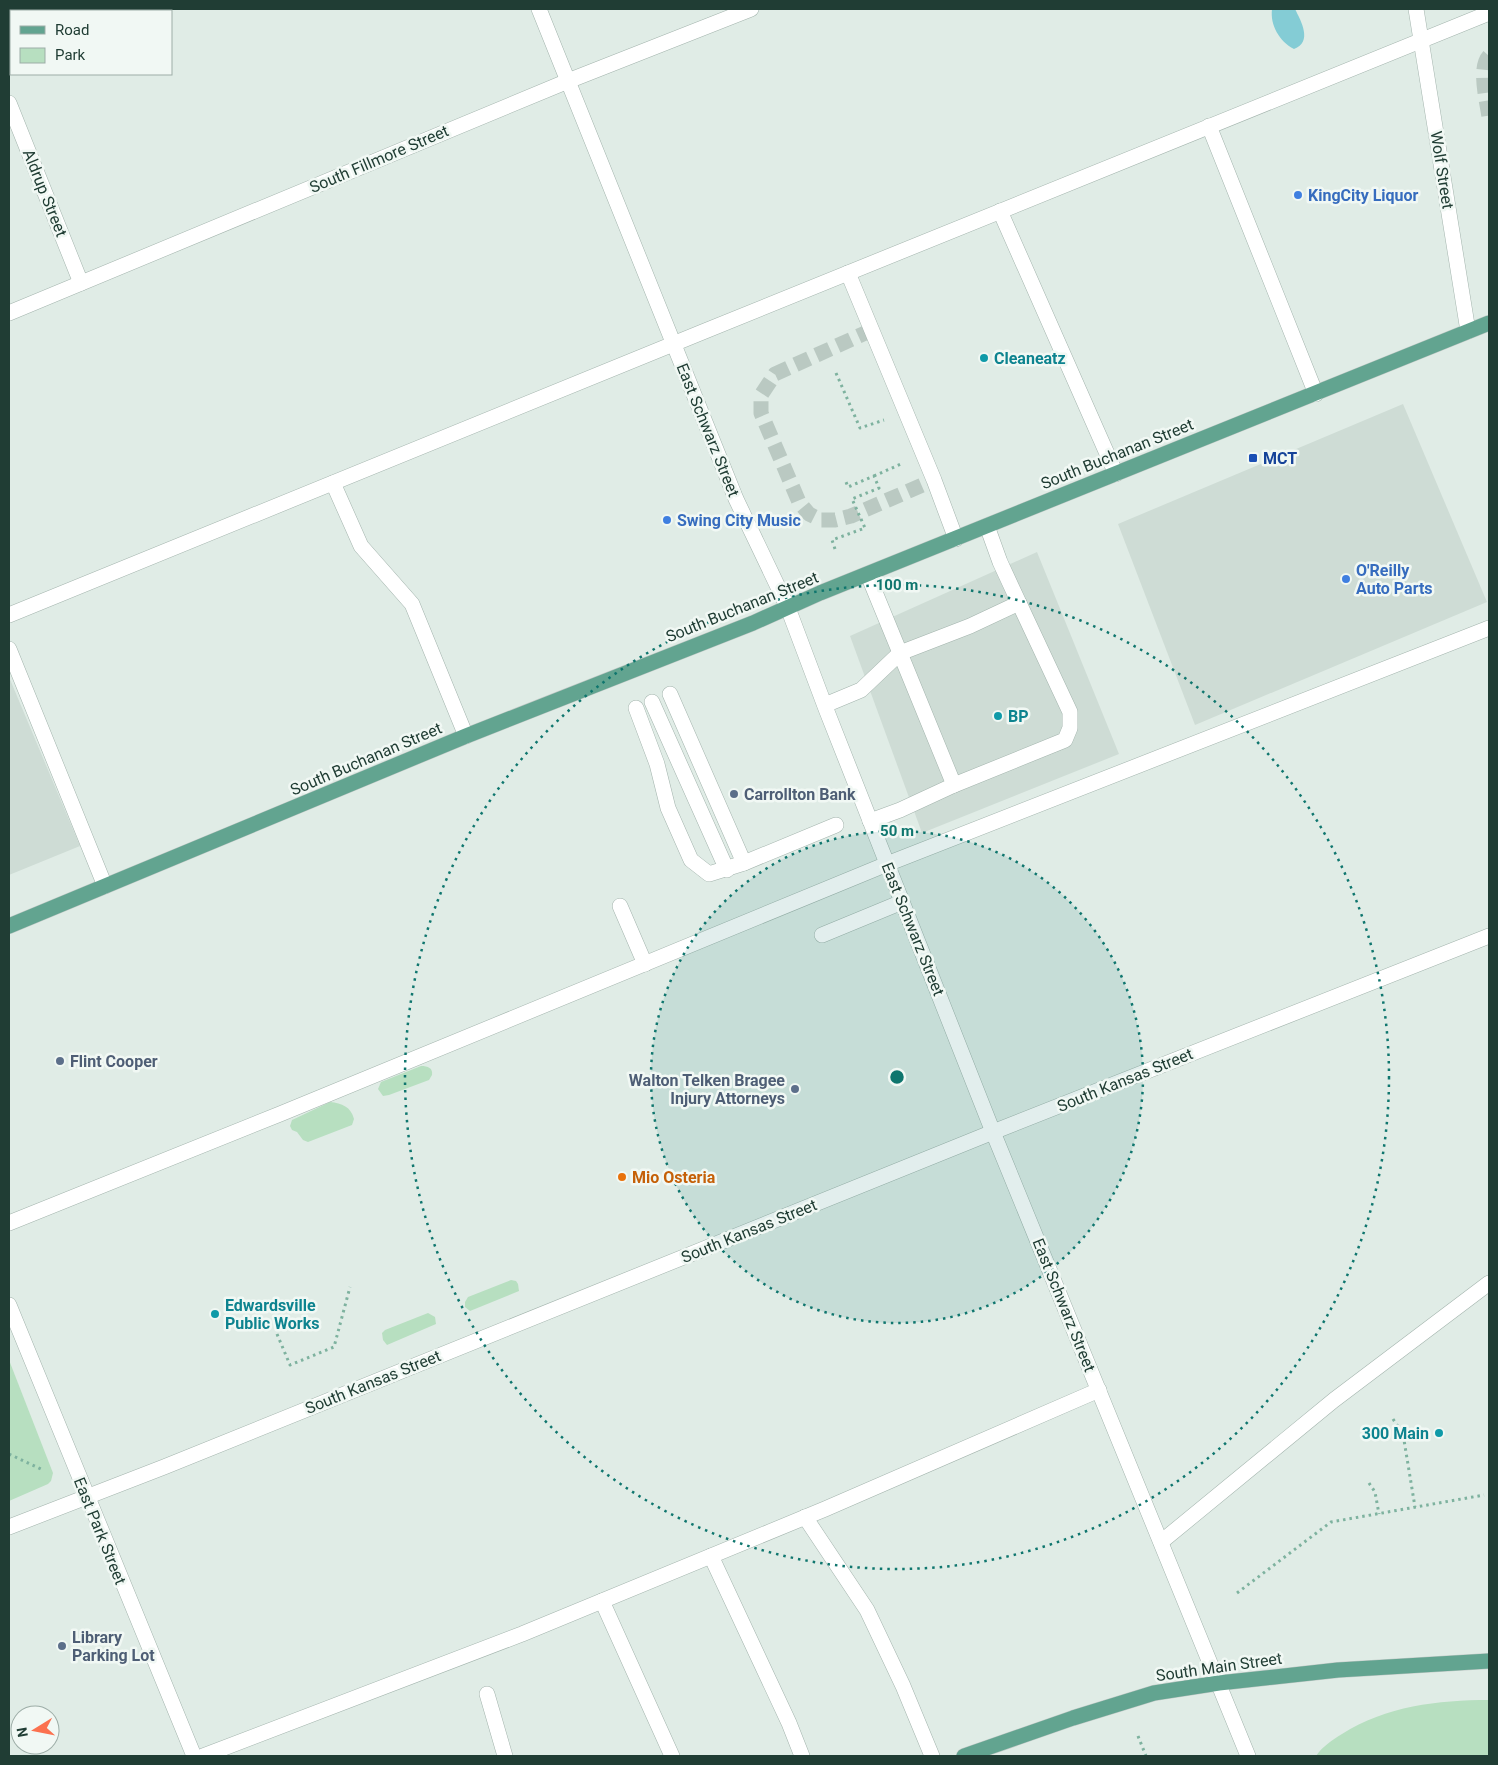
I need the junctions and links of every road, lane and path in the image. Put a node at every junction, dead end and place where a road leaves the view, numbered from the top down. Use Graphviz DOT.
graph roads {
  1 [pos="539,9"];
  2 [pos="751,9"];
  3 [pos="1416,9"];
  4 [pos="1489,13"];
  5 [pos="1421,40"];
  6 [pos="568,81"];
  7 [pos="9,103"];
  8 [pos="1210,126"];
  9 [pos="1000,211"];
  10 [pos="848,273"];
  11 [pos="81,283"];
  12 [pos="9,313"];
  13 [pos="1489,323"];
  14 [pos="1468,331"];
  15 [pos="674,344"];
  16 [pos="836,373"];
  17 [pos="1316,394"];
  18 [pos="886,419"];
  19 [pos="904,463"];
  20 [pos="1116,474"];
  21 [pos="874,476"];
  22 [pos="846,482"];
  23 [pos="333,483"];
  24 [pos="986,526"];
  25 [pos="956,539"];
  26 [pos="835,550"];
  27 [pos="868,575"];
  28 [pos="1018,604"];
  29 [pos="788,608"];
  30 [pos="9,615"];
  31 [pos="1489,628"];
  32 [pos="9,649"];
  33 [pos="900,653"];
  34 [pos="670,694"];
  35 [pos="652,702"];
  36 [pos="825,705"];
  37 [pos="636,708"];
  38 [pos="466,736"];
  39 [pos="954,785"];
  40 [pos="870,821"];
  41 [pos="836,825"];
  42 [pos="744,863"];
  43 [pos="887,864"];
  44 [pos="727,870"];
  45 [pos="104,886"];
  46 [pos="902,902"];
  47 [pos="620,906"];
  48 [pos="9,926"];
  49 [pos="822,935"];
  50 [pos="1489,936"];
  51 [pos="645,964"];
  52 [pos="993,1132"];
  53 [pos="9,1223"];
  54 [pos="1489,1283"];
  55 [pos="350,1287"];
  56 [pos="9,1305"];
  57 [pos="277,1334"];
  58 [pos="1099,1390"];
  59 [pos="1393,1419"];
  60 [pos="9,1454"];
  61 [pos="41,1469"];
  62 [pos="1369,1483"];
  63 [pos="1484,1495"];
  64 [pos="86,1498"];
  65 [pos="1415,1507"];
  66 [pos="1379,1514"];
  67 [pos="805,1517"];
  68 [pos="9,1527"];
  69 [pos="1161,1542"];
  70 [pos="711,1556"];
  71 [pos="1237,1593"];
  72 [pos="602,1601"];
  73 [pos="1489,1661"];
  74 [pos="1219,1683"];
  75 [pos="487,1694"];
  76 [pos="1138,1736"];
  77 [pos="194,1756"];
  78 [pos="203,1756"];
  79 [pos="505,1756"];
  80 [pos="672,1756"];
  81 [pos="802,1756"];
  82 [pos="932,1756"];
  83 [pos="966,1756"];
  84 [pos="1146,1756"];
  85 [pos="1248,1756"];
  1 -- 6 [label="street, East Schwarz Street"];
  2 -- 6 [label="street, South Fillmore Street"];
  3 -- 5 [label="street, Wolf Street"];
  4 -- 5 [label="street"];
  5 -- 8 [label="street"];
  5 -- 14 [label="street, Wolf Street"];
  6 -- 11 [label="street, South Fillmore Street"];
  6 -- 15 [label="street, East Schwarz Street"];
  7 -- 11 [label="street, Aldrup Street"];
  8 -- 9 [label="street"];
  8 -- 17 [label="street"];
  9 -- 10 [label="street"];
  9 -- 20 [label="street"];
  10 -- 15 [label="street"];
  10 -- 25 [label="street"];
  11 -- 12 [label="street, South Fillmore Street"];
  13 -- 14 [label="main road, South Buchanan Street"];
  14 -- 17 [label="main road, South Buchanan Street"];
  15 -- 23 [label="street"];
  15 -- 29 [label="street, East Schwarz Street"];
  16 -- 18 [label="path"];
  17 -- 20 [label="main road, South Buchanan Street"];
  19 -- 21 [label="path"];
  20 -- 24 [label="main road, South Buchanan Street"];
  21 -- 22 [label="path"];
  21 -- 26 [label="path"];
  23 -- 30 [label="street"];
  23 -- 38 [label="street"];
  24 -- 25 [label="main road, South Buchanan Street"];
  24 -- 28 [label="street"];
  25 -- 27 [label="main road, South Buchanan Street"];
  27 -- 29 [label="main road, South Buchanan Street"];
  27 -- 33 [label="street"];
  28 -- 33 [label="street"];
  28 -- 39 [label="street"];
  29 -- 36 [label="street, East Schwarz Street"];
  29 -- 38 [label="main road, South Buchanan Street"];
  31 -- 43 [label="street"];
  32 -- 45 [label="street"];
  33 -- 36 [label="street"];
  33 -- 39 [label="street"];
  34 -- 42 [label="street"];
  35 -- 44 [label="street"];
  36 -- 40 [label="street, East Schwarz Street"];
  37 -- 44 [label="street"];
  38 -- 45 [label="main road, South Buchanan Street"];
  39 -- 40 [label="street"];
  40 -- 43 [label="street, East Schwarz Street"];
  41 -- 42 [label="street"];
  42 -- 44 [label="street"];
  43 -- 46 [label="street, East Schwarz Street"];
  43 -- 51 [label="street"];
  45 -- 48 [label="main road, South Buchanan Street"];
  46 -- 49 [label="street"];
  46 -- 52 [label="street, East Schwarz Street"];
  47 -- 51 [label="street"];
  50 -- 52 [label="street, South Kansas Street"];
  51 -- 53 [label="street"];
  52 -- 58 [label="street, East Schwarz Street"];
  52 -- 64 [label="street, South Kansas Street"];
  54 -- 69 [label="street"];
  55 -- 57 [label="path"];
  56 -- 64 [label="street, East Park Street"];
  58 -- 67 [label="street"];
  58 -- 69 [label="street, East Schwarz Street"];
  59 -- 65 [label="path"];
  60 -- 61 [label="path"];
  62 -- 66 [label="path"];
  63 -- 65 [label="path"];
  64 -- 68 [label="street, South Kansas Street"];
  64 -- 77 [label="street, East Park Street"];
  65 -- 66 [label="path"];
  66 -- 71 [label="path"];
  67 -- 70 [label="street"];
  67 -- 82 [label="street"];
  69 -- 74 [label="street, East Schwarz Street"];
  70 -- 72 [label="street"];
  70 -- 81 [label="street"];
  72 -- 78 [label="street"];
  72 -- 80 [label="street"];
  73 -- 74 [label="main road, South Main Street"];
  74 -- 83 [label="main road, South Main Street"];
  74 -- 85 [label="street, East Schwarz Street"];
  75 -- 79 [label="street"];
  76 -- 84 [label="path"];
}
